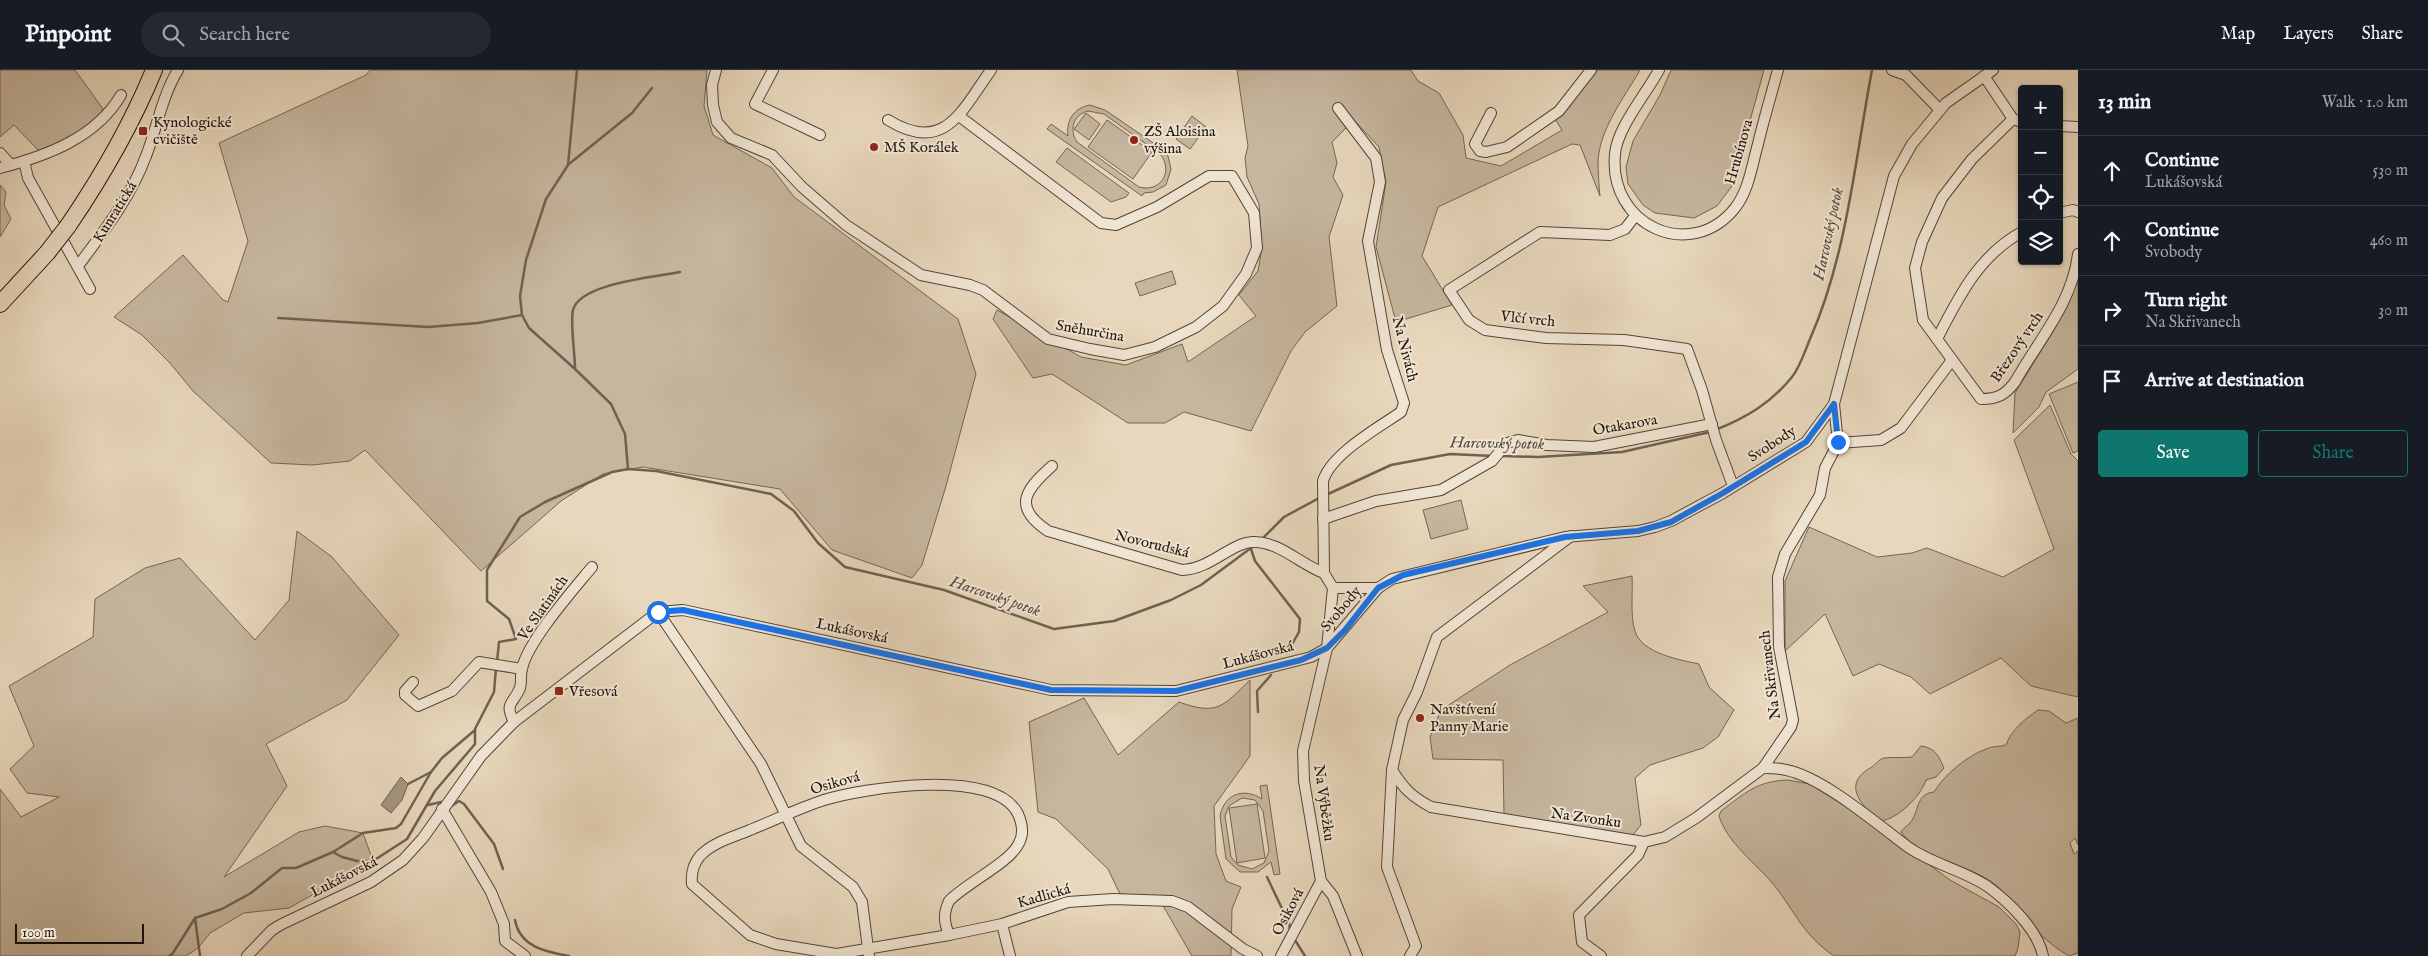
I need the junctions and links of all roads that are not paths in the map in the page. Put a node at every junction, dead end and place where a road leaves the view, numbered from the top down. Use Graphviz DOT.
graph roads {
  1 [pos="154,70"];
  2 [pos="178,70"];
  3 [pos="716,70"];
  4 [pos="773,70"];
  5 [pos="990,70"];
  6 [pos="1590,70"];
  7 [pos="1659,70"];
  8 [pos="1778,70"];
  9 [pos="1892,70"];
  10 [pos="1988,73"];
  11 [pos="121,96"];
  12 [pos="1338,108"];
  13 [pos="1940,110"];
  14 [pos="1491,113"];
  15 [pos="959,116"];
  16 [pos="888,120"];
  17 [pos="2018,121"];
  18 [pos="2063,126"];
  19 [pos="2078,126"];
  20 [pos="820,135"];
  21 [pos="0,153"];
  22 [pos="24,162"];
  23 [pos="11,165"];
  24 [pos="0,168"];
  25 [pos="2063,212"];
  26 [pos="2078,212"];
  27 [pos="1636,216"];
  28 [pos="2018,234"];
  29 [pos="2078,254"];
  30 [pos="78,266"];
  31 [pos="90,289"];
  32 [pos="0,304"];
  33 [pos="1937,339"];
  34 [pos="1952,360"];
  35 [pos="1834,404"];
  36 [pos="1712,425"];
  37 [pos="1838,442"];
  38 [pos="1052,466"];
  39 [pos="1733,486"];
  40 [pos="1323,519"];
  41 [pos="1571,536"];
  42 [pos="592,567"];
  43 [pos="1324,573"];
  44 [pos="1333,588"];
  45 [pos="1378,588"];
  46 [pos="658,612"];
  47 [pos="1327,648"];
  48 [pos="522,668"];
  49 [pos="413,682"];
  50 [pos="514,722"];
  51 [pos="1764,768"];
  52 [pos="1392,770"];
  53 [pos="442,809"];
  54 [pos="785,815"];
  55 [pos="1644,842"];
  56 [pos="1321,881"];
  57 [pos="1002,924"];
  58 [pos="949,936"];
  59 [pos="869,952"];
  60 [pos="836,954"];
  61 [pos="247,956"];
  62 [pos="525,956"];
  63 [pos="825,956"];
  64 [pos="1010,956"];
  65 [pos="1257,956"];
  66 [pos="1281,956"];
  67 [pos="1357,956"];
  68 [pos="1410,956"];
  69 [pos="1601,956"];
  70 [pos="2043,956"];
  1 -- 32 [label="main road, Kunratická, bridge"];
  2 -- 30 [label="street, Kunratická"];
  3 -- 15 [label="street, Sněhurčina"];
  4 -- 20 [label="street"];
  5 -- 15 [label="street"];
  6 -- 14 [label="street"];
  7 -- 27 [label="street, Hrubínova"];
  8 -- 27 [label="street, Hrubínova"];
  9 -- 13 [label="street"];
  10 -- 13 [label="street, Svobody"];
  10 -- 17 [label="street"];
  11 -- 22 [label="street"];
  12 -- 40 [label="street, Na Nivách"];
  13 -- 35 [label="street, Svobody"];
  15 -- 16 [label="street"];
  17 -- 33 [label="street, Březový vrch"];
  18 -- 19 [label="street"];
  21 -- 23 [label="street"];
  22 -- 23 [label="street"];
  22 -- 30 [label="street"];
  23 -- 24 [label="street"];
  25 -- 26 [label="street"];
  27 -- 36 [label="street, Vlčí vrch"];
  28 -- 33 [label="street"];
  29 -- 34 [label="street, Březový vrch"];
  30 -- 31 [label="street"];
  33 -- 34 [label="street, Březový vrch"];
  34 -- 37 [label="street"];
  35 -- 37 [label="street"];
  35 -- 39 [label="street, Svobody"];
  36 -- 39 [label="street, Vlčí vrch"];
  36 -- 40 [label="street, Otakarova"];
  37 -- 51 [label="street, Na Skřivanech"];
  38 -- 43 [label="street, Novorudská"];
  39 -- 41 [label="street, Svobody"];
  40 -- 43 [label="street, Na Nivách"];
  41 -- 45 [label="street, Svobody"];
  41 -- 52 [label="street"];
  42 -- 48 [label="street, Ve Slatinách"];
  43 -- 44 [label="street, Svobody"];
  44 -- 45 [label="street, Svobody"];
  44 -- 47 [label="street, Svobody"];
  45 -- 47 [label="street, Svobody"];
  46 -- 47 [label="street, Lukášovská"];
  46 -- 50 [label="street, Lukášovská"];
  46 -- 54 [label="street"];
  47 -- 56 [label="street, Na Výběžku"];
  48 -- 49 [label="street"];
  48 -- 50 [label="street, Ve Slatinách"];
  50 -- 53 [label="street, Lukášovská"];
  51 -- 55 [label="street, Na Skřivanech"];
  51 -- 70 [label="street"];
  52 -- 55 [label="street, Na Zvonku"];
  52 -- 68 [label="street"];
  53 -- 61 [label="street, Lukášovská"];
  53 -- 62 [label="street"];
  54 -- 58 [label="street, Osiková"];
  54 -- 59 [label="street"];
  54 -- 60 [label="street, Osiková"];
  55 -- 69 [label="street"];
  56 -- 66 [label="street, Osiková"];
  56 -- 67 [label="street, Na Výběžku"];
  57 -- 58 [label="street, Kadlická"];
  57 -- 64 [label="street"];
  57 -- 65 [label="street, Kadlická"];
  58 -- 59 [label="street, Kadlická"];
  59 -- 60 [label="street, Kadlická"];
  60 -- 63 [label="street, Kadlická"];
}
